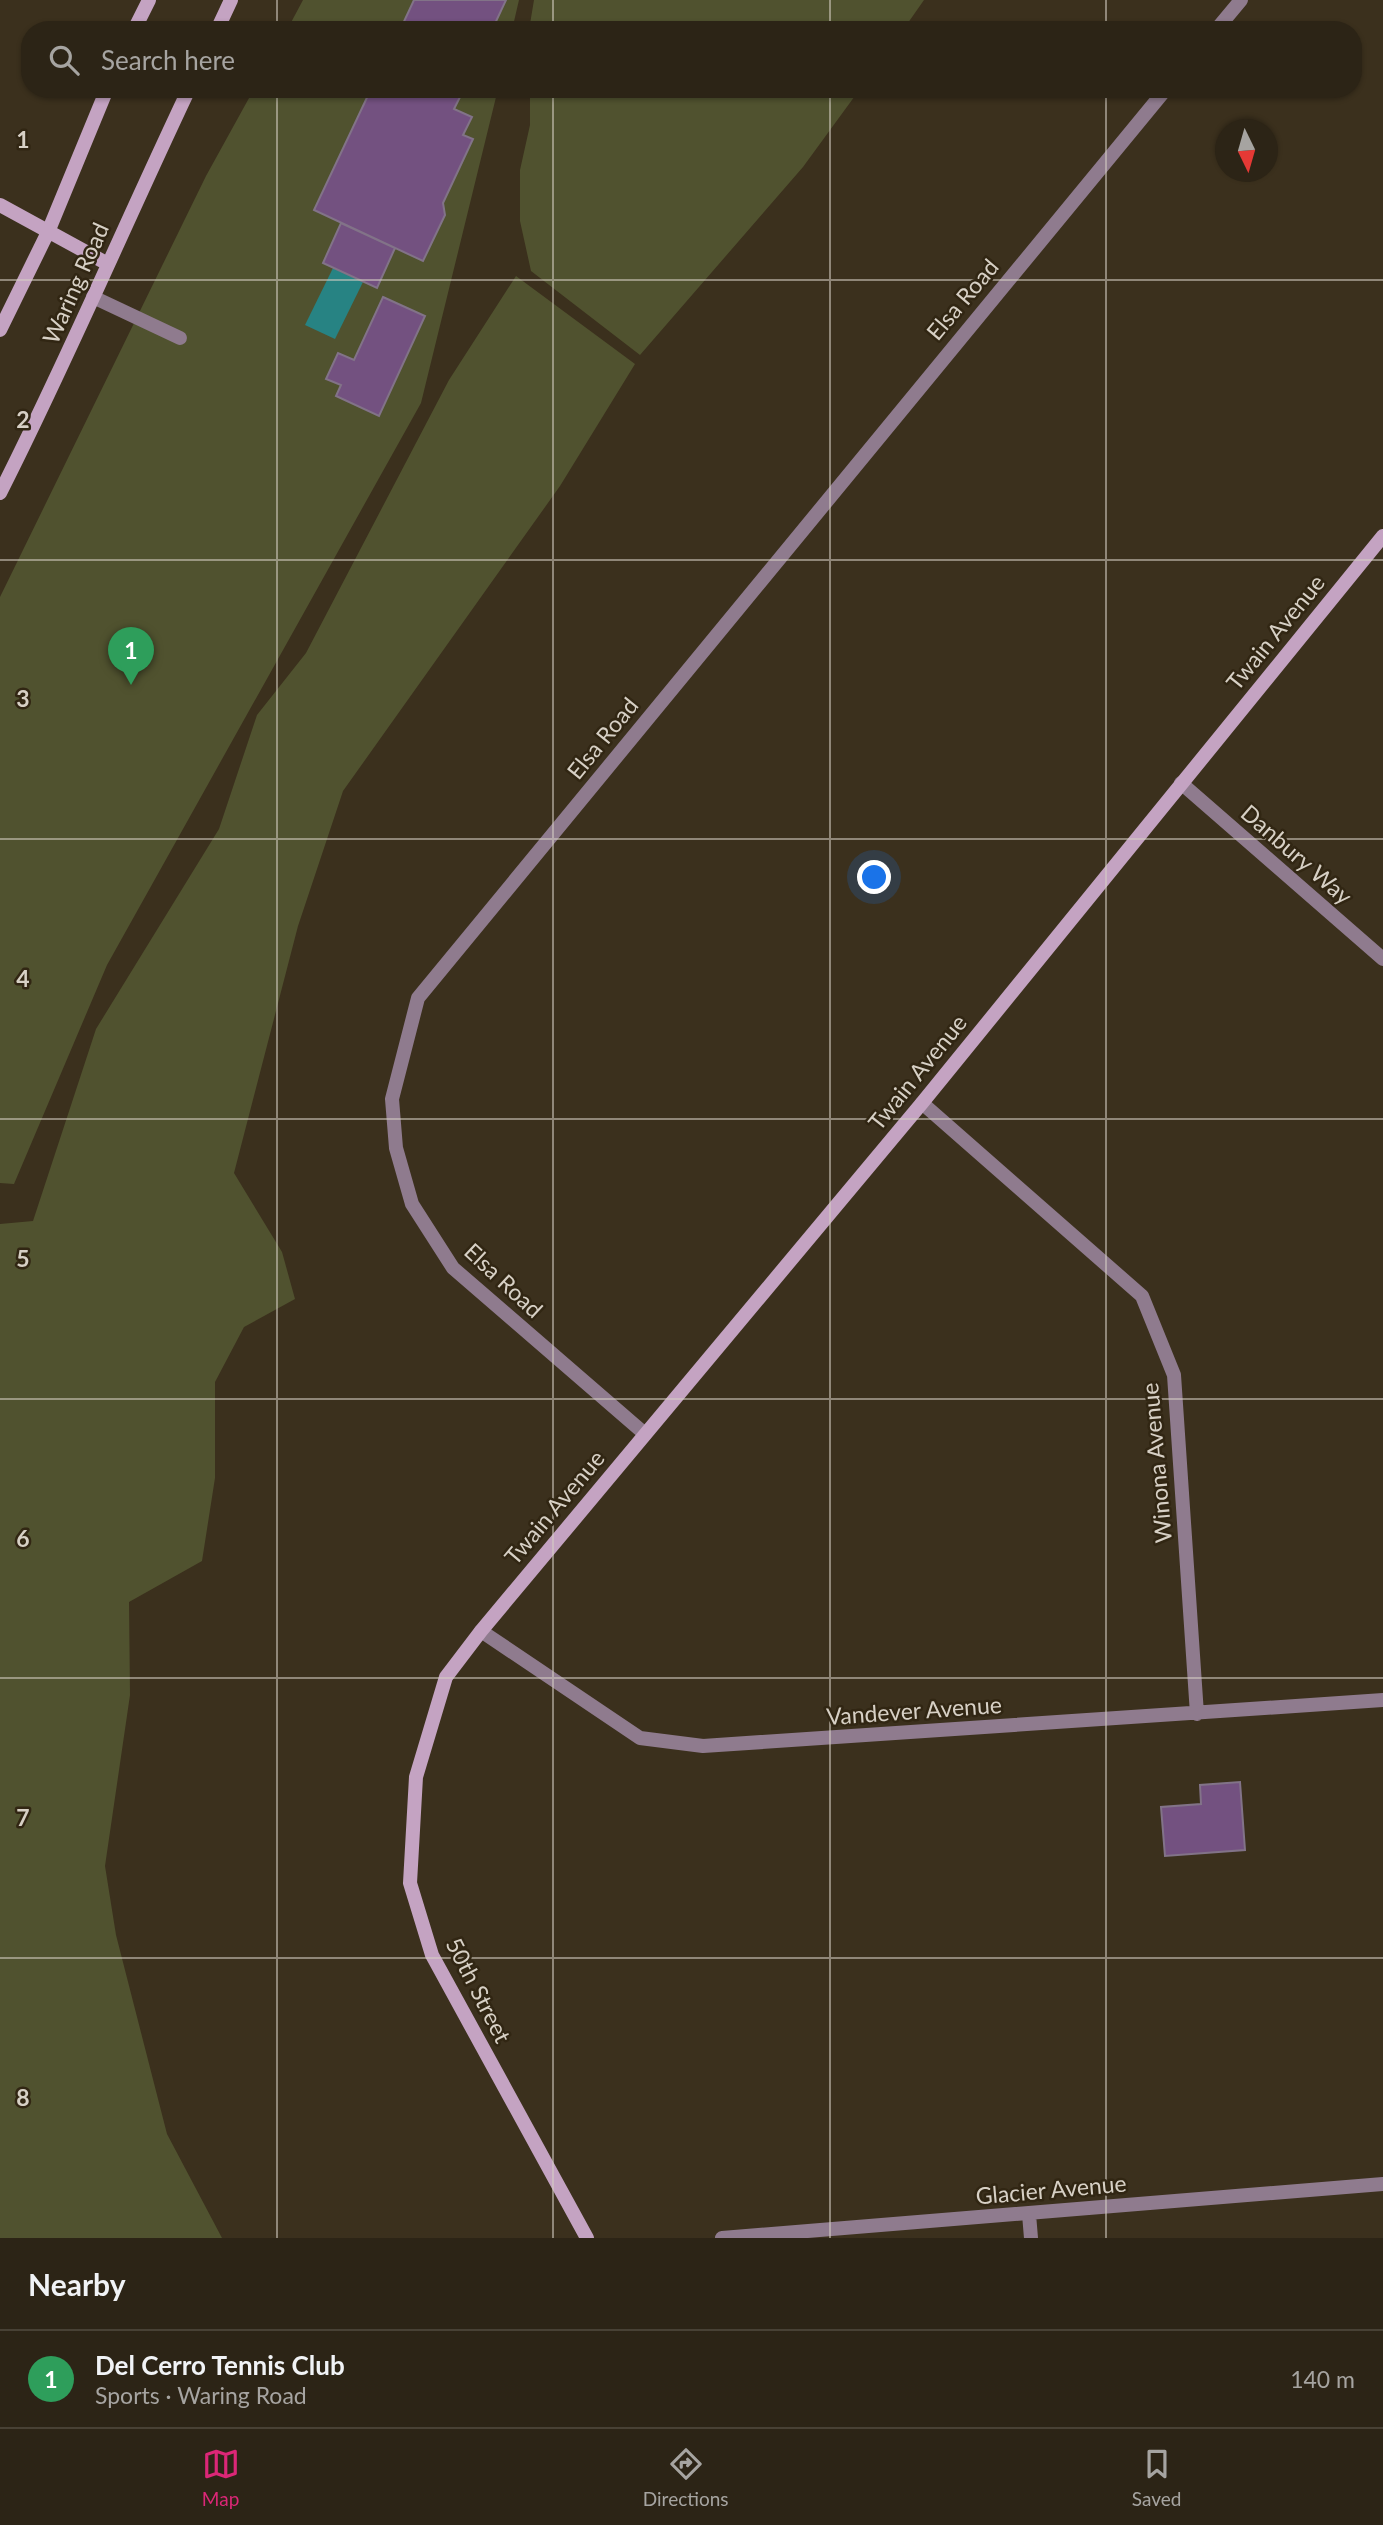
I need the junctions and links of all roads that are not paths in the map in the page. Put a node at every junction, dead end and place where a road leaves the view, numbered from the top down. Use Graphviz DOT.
graph roads {
  1 [pos="149,0"];
  2 [pos="231,0"];
  3 [pos="1241,0"];
  4 [pos="138,21"];
  5 [pos="221,21"];
  6 [pos="1224,21"];
  7 [pos="103,98"];
  8 [pos="184,98"];
  9 [pos="1159,98"];
  10 [pos="0,205"];
  11 [pos="48,232"];
  12 [pos="108,264"];
  13 [pos="93,297"];
  14 [pos="0,330"];
  15 [pos="180,338"];
  16 [pos="0,494"];
  17 [pos="1383,536"];
  18 [pos="1181,783"];
  19 [pos="1383,959"];
  20 [pos="922,1103"];
  21 [pos="645,1434"];
  22 [pos="481,1631"];
  23 [pos="1383,1700"];
  24 [pos="1197,1714"];
  25 [pos="1383,2184"];
  26 [pos="1029,2214"];
  27 [pos="587,2238"];
  28 [pos="722,2238"];
  29 [pos="1031,2238"];
  1 -- 4 [label="street"];
  2 -- 5 [label="street"];
  3 -- 6 [label="street"];
  7 -- 11 [label="street, Waring Road"];
  8 -- 12 [label="street, Waring Road"];
  9 -- 21 [label="street, Elsa Road"];
  10 -- 11 [label="street"];
  11 -- 12 [label="street"];
  11 -- 14 [label="street, Waring Road"];
  12 -- 13 [label="street, Waring Road"];
  13 -- 15 [label="street"];
  13 -- 16 [label="street, Waring Road"];
  17 -- 18 [label="street, Twain Avenue"];
  18 -- 19 [label="street, Danbury Way"];
  18 -- 20 [label="street, Twain Avenue"];
  20 -- 21 [label="street, Twain Avenue"];
  20 -- 24 [label="street, Winona Avenue"];
  21 -- 22 [label="street, Twain Avenue"];
  22 -- 24 [label="street, Vandever Avenue"];
  22 -- 27 [label="street, 50th Street"];
  23 -- 24 [label="street, Vandever Avenue"];
  25 -- 26 [label="street, Glacier Avenue"];
  26 -- 28 [label="street, Glacier Avenue"];
  26 -- 29 [label="street"];
}
